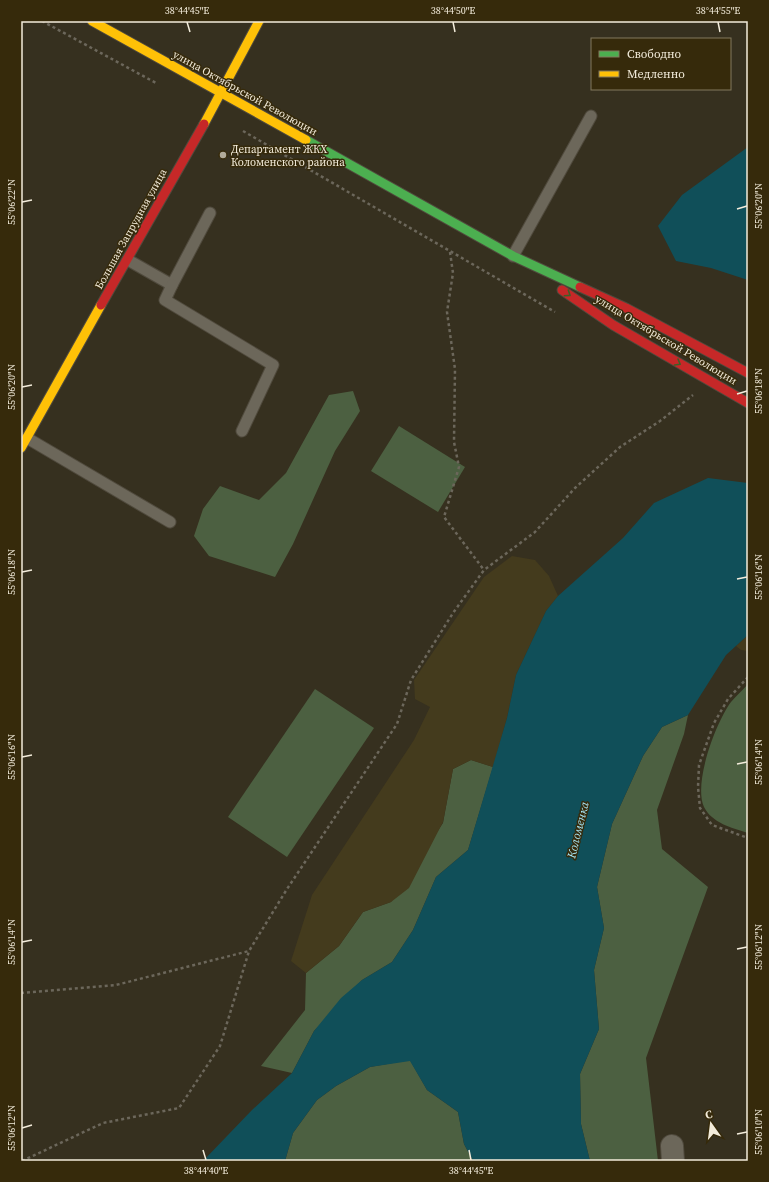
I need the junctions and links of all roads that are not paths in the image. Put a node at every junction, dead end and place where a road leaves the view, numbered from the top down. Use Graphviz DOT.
graph roads {
  1 [pos="92,21"];
  2 [pos="259,21"];
  3 [pos="221,93"];
  4 [pos="591,116"];
  5 [pos="210,213"];
  6 [pos="513,256"];
  7 [pos="128,260"];
  8 [pos="172,285"];
  9 [pos="748,373"];
  10 [pos="748,403"];
  11 [pos="242,431"];
  12 [pos="27,438"];
  13 [pos="21,448"];
  14 [pos="170,522"];
  1 -- 3 [label="main road, улица Октябрьской Революции"];
  2 -- 3 [label="main road, Большая Запрудная улица"];
  3 -- 6 [label="main road, улица Октябрьской Революции"];
  3 -- 7 [label="main road, Большая Запрудная улица"];
  4 -- 6 [label="lane"];
  5 -- 8 [label="lane"];
  6 -- 9 [label="main road, улица Октябрьской Революции"];
  6 -- 10 [label="main road, улица Октябрьской Революции, one-way"];
  7 -- 8 [label="lane"];
  7 -- 12 [label="main road, Большая Запрудная улица"];
  8 -- 11 [label="lane"];
  12 -- 13 [label="main road, Большая Запрудная улица"];
  12 -- 14 [label="lane"];
}
